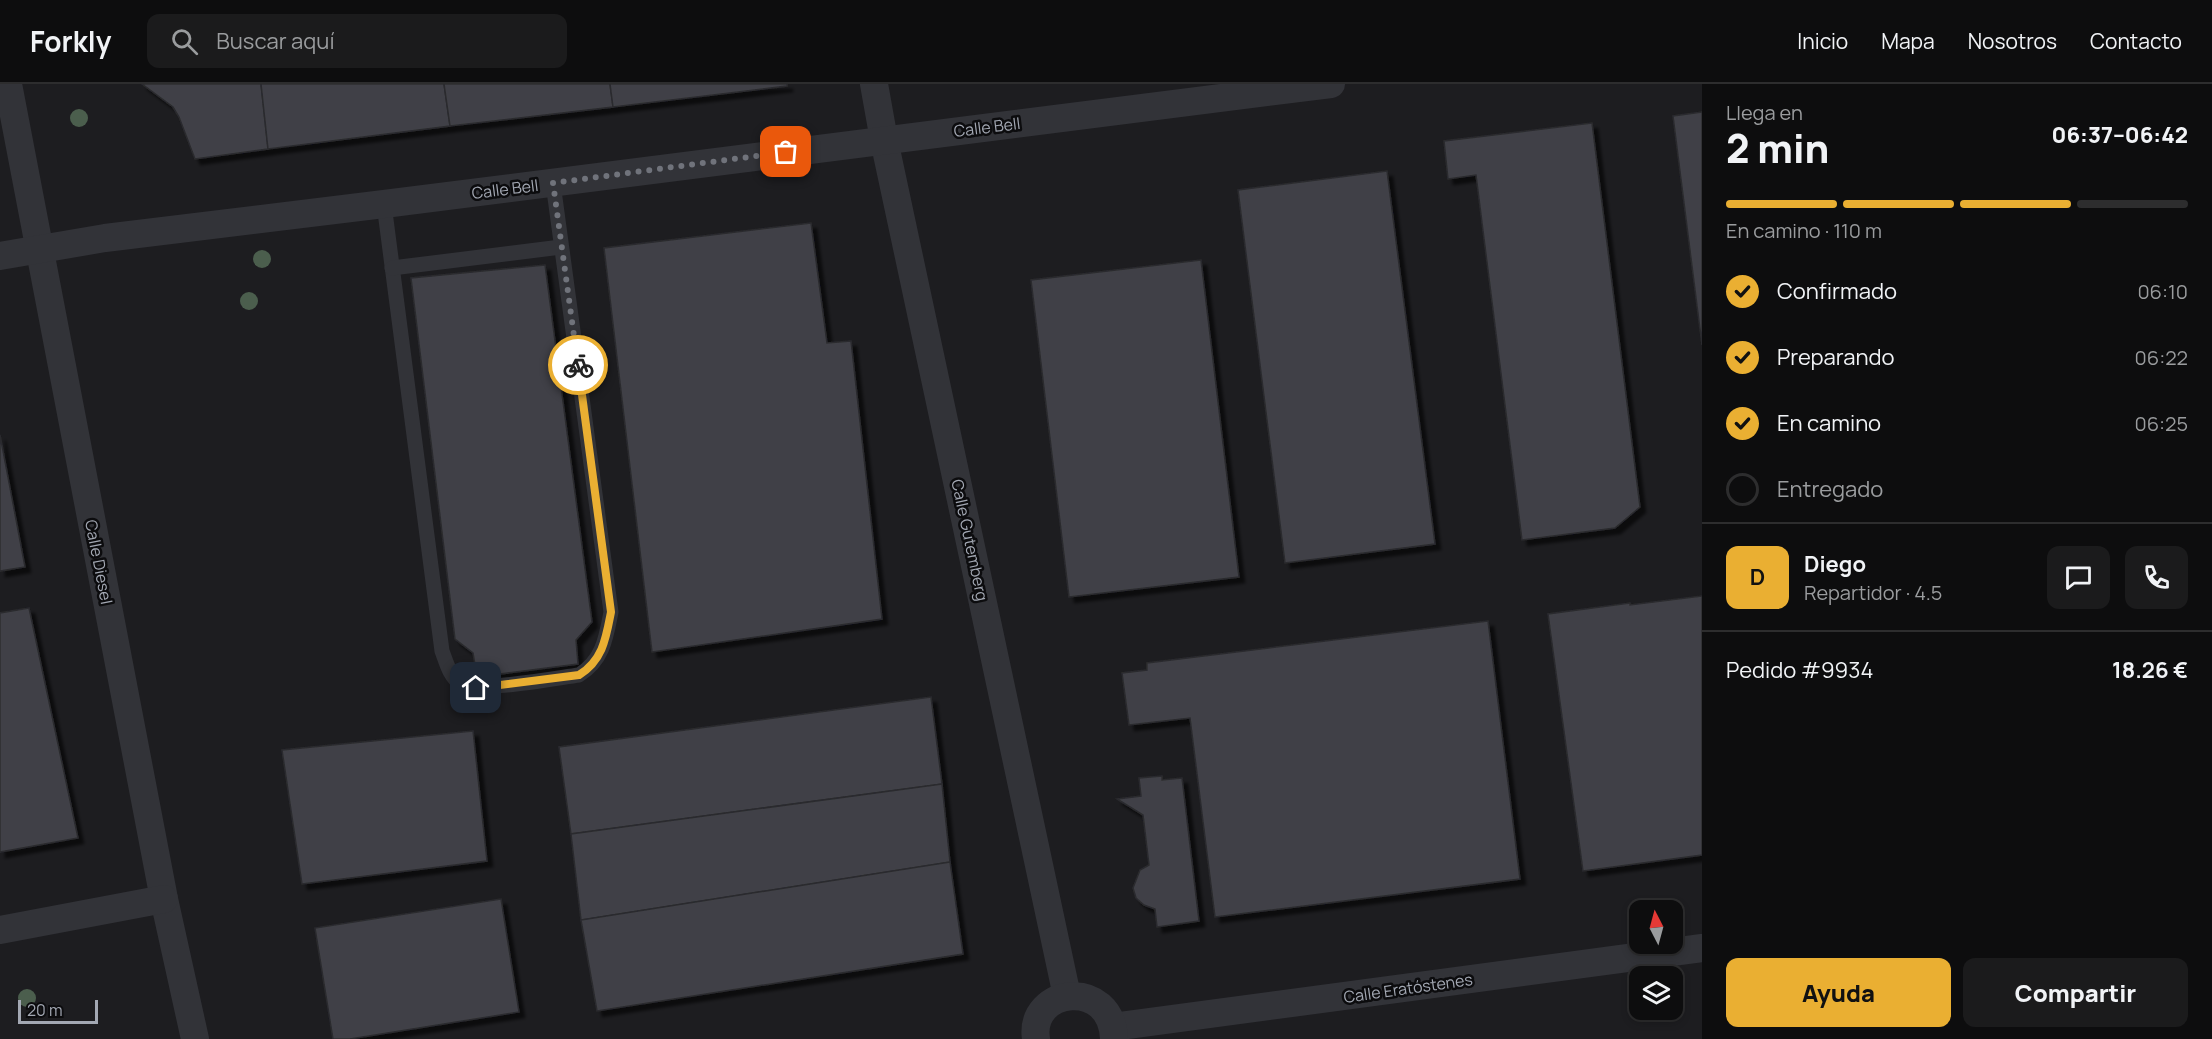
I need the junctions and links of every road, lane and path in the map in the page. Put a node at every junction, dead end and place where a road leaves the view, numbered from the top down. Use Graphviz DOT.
graph roads {
  1 [pos="8,84"];
  2 [pos="874,84"];
  3 [pos="1331,84"];
  4 [pos="884,140"];
  5 [pos="553,183"];
  6 [pos="384,204"];
  7 [pos="561,247"];
  8 [pos="39,249"];
  9 [pos="0,256"];
  10 [pos="392,267"];
  11 [pos="164,898"];
  12 [pos="0,930"];
  13 [pos="1702,948"];
  14 [pos="1067,996"];
  15 [pos="1114,1033"];
  16 [pos="195,1039"];
  17 [pos="1036,1039"];
  1 -- 8 [label="street, Calle Diesel"];
  2 -- 4 [label="street, Calle Gutemberg"];
  3 -- 4 [label="street, Calle Bell"];
  4 -- 5 [label="street, Calle Bell"];
  4 -- 14 [label="street, Calle Gutemberg"];
  5 -- 6 [label="street, Calle Bell"];
  5 -- 7 [label="lane"];
  6 -- 8 [label="street, Calle Bell"];
  6 -- 10 [label="lane"];
  7 -- 10 [label="lane"];
  7 -- 10 [label="lane"];
  8 -- 9 [label="street, Calle Bell"];
  8 -- 11 [label="street, Calle Diesel"];
  11 -- 12 [label="street"];
  11 -- 16 [label="street, Calle Diesel"];
  13 -- 15 [label="street, Calle Eratóstenes"];
  14 -- 15 [label="street"];
  14 -- 17 [label="street"];
}
